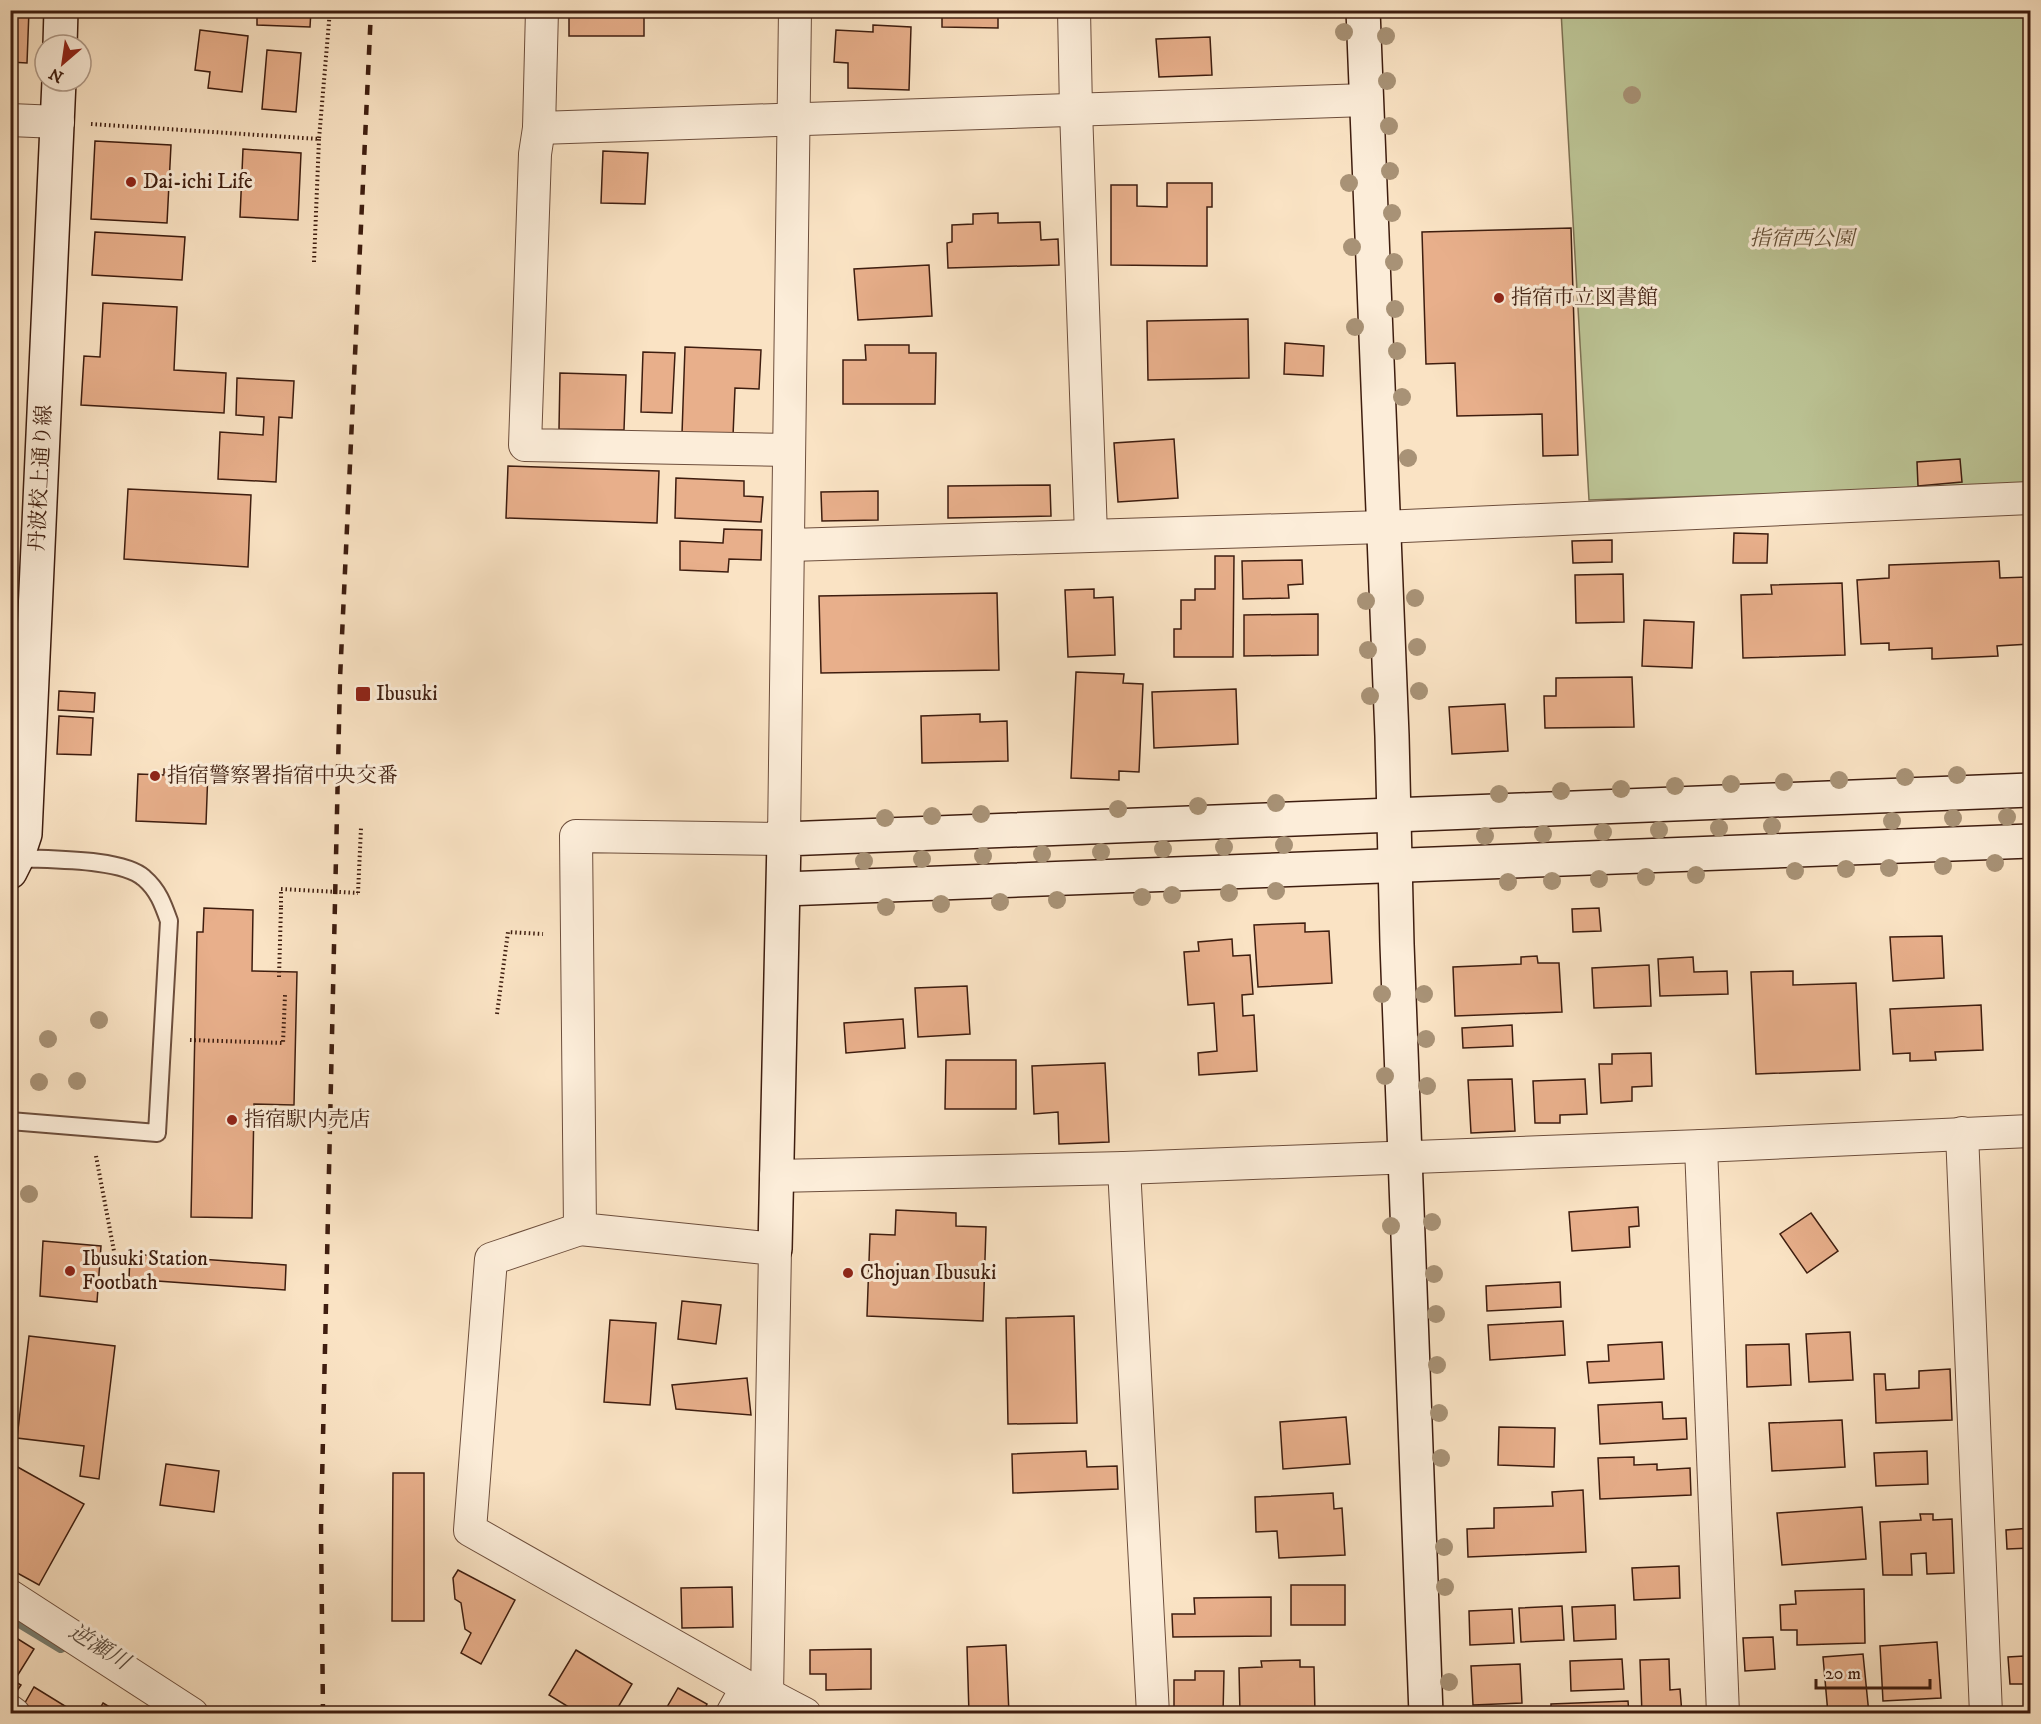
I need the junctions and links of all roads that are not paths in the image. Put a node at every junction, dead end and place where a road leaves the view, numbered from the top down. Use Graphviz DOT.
graph roads {
  1 [pos="61,10"];
  2 [pos="542,10"];
  3 [pos="795,10"];
  4 [pos="1074,10"];
  5 [pos="1363,10"];
  6 [pos="60,33"];
  7 [pos="58,93"];
  8 [pos="1366,100"];
  9 [pos="1076,110"];
  10 [pos="794,119"];
  11 [pos="10,120"];
  12 [pos="57,122"];
  13 [pos="539,128"];
  14 [pos="789,450"];
  15 [pos="2031,498"];
  16 [pos="1383,527"];
  17 [pos="1091,535"];
  18 [pos="790,545"];
  19 [pos="2031,790"];
  20 [pos="1394,815"];
  21 [pos="784,838"];
  22 [pos="2031,841"];
  23 [pos="14,865"];
  24 [pos="1395,866"];
  25 [pos="784,889"];
  26 [pos="10,1121"];
  27 [pos="2031,1131"];
  28 [pos="1962,1133"];
  29 [pos="1701,1146"];
  30 [pos="1406,1157"];
  31 [pos="1124,1168"];
  32 [pos="776,1176"];
  33 [pos="580,1229"];
  34 [pos="775,1249"];
  35 [pos="10,1596"];
  36 [pos="757,1690"];
  37 [pos="192,1713"];
  38 [pos="732,1713"];
  39 [pos="805,1713"];
  40 [pos="1153,1713"];
  41 [pos="1426,1713"];
  42 [pos="1722,1713"];
  43 [pos="1986,1713"];
  1 -- 6 [label="street"];
  2 -- 13 [label="street"];
  3 -- 10 [label="street"];
  4 -- 9 [label="street"];
  5 -- 8 [label="street"];
  7 -- 12 [label="street, 丹波校上通り線"];
  8 -- 9 [label="street"];
  8 -- 16 [label="street"];
  9 -- 10 [label="street"];
  9 -- 17 [label="street"];
  10 -- 13 [label="street"];
  10 -- 14 [label="street"];
  11 -- 12 [label="street"];
  12 -- 23 [label="street, 丹波校上通り線"];
  13 -- 14 [label="street"];
  14 -- 18 [label="street"];
  15 -- 16 [label="street"];
  16 -- 17 [label="street"];
  16 -- 20 [label="street"];
  17 -- 18 [label="street"];
  18 -- 21 [label="street"];
  19 -- 20 [label="street"];
  20 -- 21 [label="street"];
  20 -- 24 [label="street"];
  21 -- 25 [label="street"];
  21 -- 33 [label="street"];
  22 -- 24 [label="street"];
  23 -- 26 [label="lane"];
  24 -- 25 [label="street"];
  24 -- 30 [label="street"];
  25 -- 32 [label="street"];
  27 -- 28 [label="street"];
  28 -- 29 [label="street"];
  28 -- 43 [label="street"];
  29 -- 30 [label="street"];
  29 -- 42 [label="street"];
  30 -- 31 [label="street"];
  30 -- 41 [label="street"];
  31 -- 32 [label="street"];
  31 -- 40 [label="street"];
  32 -- 34 [label="street"];
  33 -- 34 [label="street"];
  33 -- 36 [label="street"];
  34 -- 36 [label="street"];
  35 -- 37 [label="street"];
  36 -- 38 [label="street"];
  36 -- 39 [label="street"];
}
